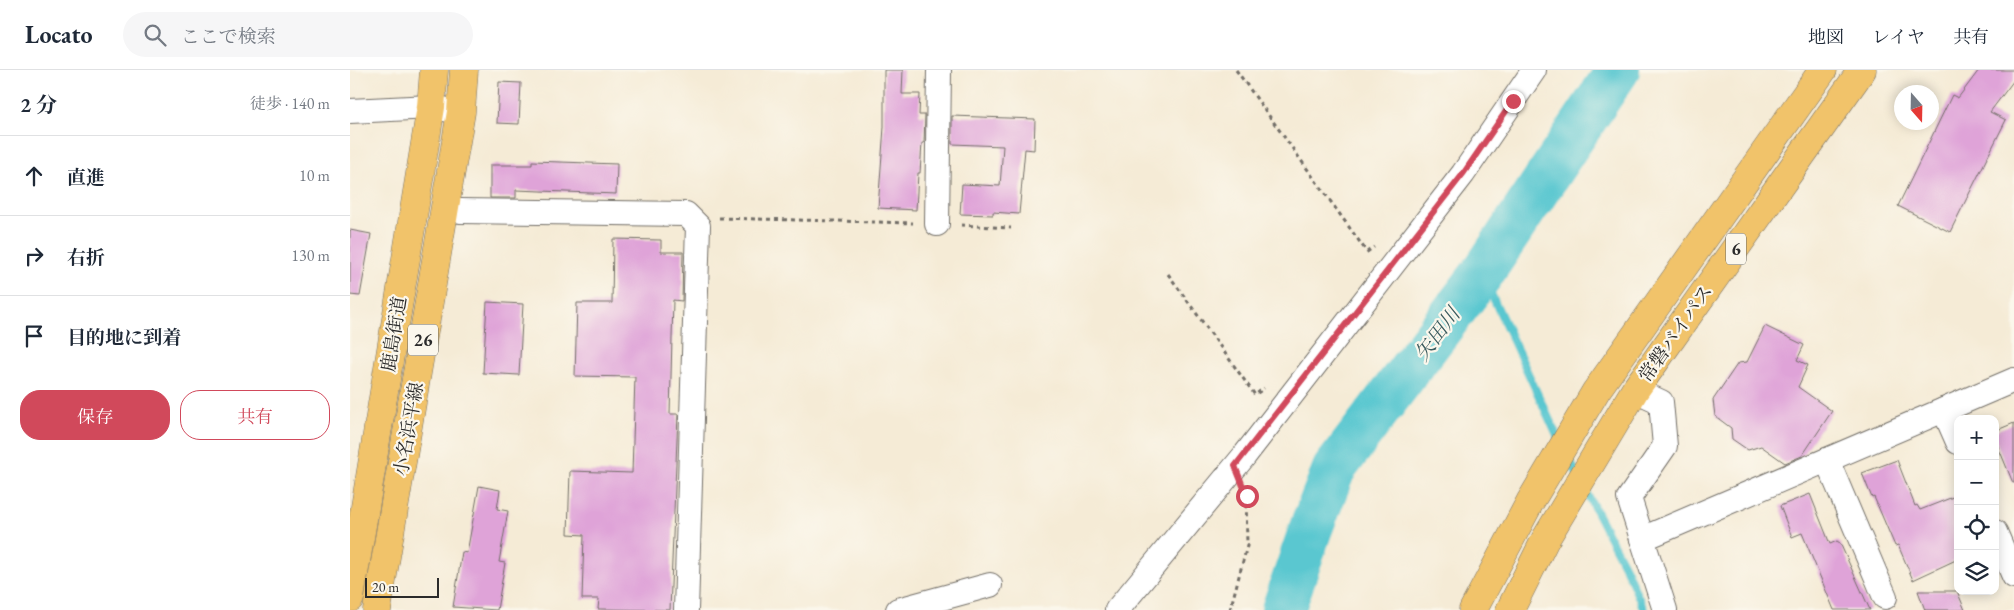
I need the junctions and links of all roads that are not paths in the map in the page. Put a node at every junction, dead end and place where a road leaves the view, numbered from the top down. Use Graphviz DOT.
graph roads {
  1 [pos="434,70"];
  2 [pos="464,70"];
  3 [pos="939,70"];
  4 [pos="1534,70"];
  5 [pos="1823,70"];
  6 [pos="1862,70"];
  7 [pos="431,108"];
  8 [pos="350,111"];
  9 [pos="461,112"];
  10 [pos="460,211"];
  11 [pos="937,224"];
  12 [pos="2014,380"];
  13 [pos="1635,390"];
  14 [pos="1944,410"];
  15 [pos="1954,433"];
  16 [pos="1827,460"];
  17 [pos="1642,538"];
  18 [pos="1999,541"];
  19 [pos="2014,576"];
  20 [pos="990,586"];
  21 [pos="1885,597"];
  22 [pos="350,598"];
  23 [pos="377,610"];
  24 [pos="686,610"];
  25 [pos="898,610"];
  26 [pos="1117,610"];
  27 [pos="1473,610"];
  28 [pos="1510,610"];
  29 [pos="1665,610"];
  1 -- 7 [label="main road, 鹿島街道 / 26"];
  2 -- 9 [label="main road, 小名浜平線 / 26"];
  3 -- 11 [label="street"];
  4 -- 26 [label="street"];
  5 -- 27 [label="main road, 常磐バイパス / 6"];
  6 -- 13 [label="main road, 常磐バイパス / 6"];
  7 -- 8 [label="street"];
  7 -- 9 [label="street"];
  7 -- 22 [label="main road, 鹿島街道 / 26"];
  9 -- 23 [label="main road, 小名浜平線 / 26"];
  10 -- 24 [label="street"];
  12 -- 14 [label="street"];
  13 -- 17 [label="street"];
  13 -- 28 [label="main road, 常磐バイパス / 6"];
  14 -- 15 [label="street"];
  14 -- 16 [label="street"];
  16 -- 17 [label="street"];
  16 -- 21 [label="street"];
  17 -- 29 [label="street"];
  18 -- 19 [label="street"];
  20 -- 25 [label="street"];
}
